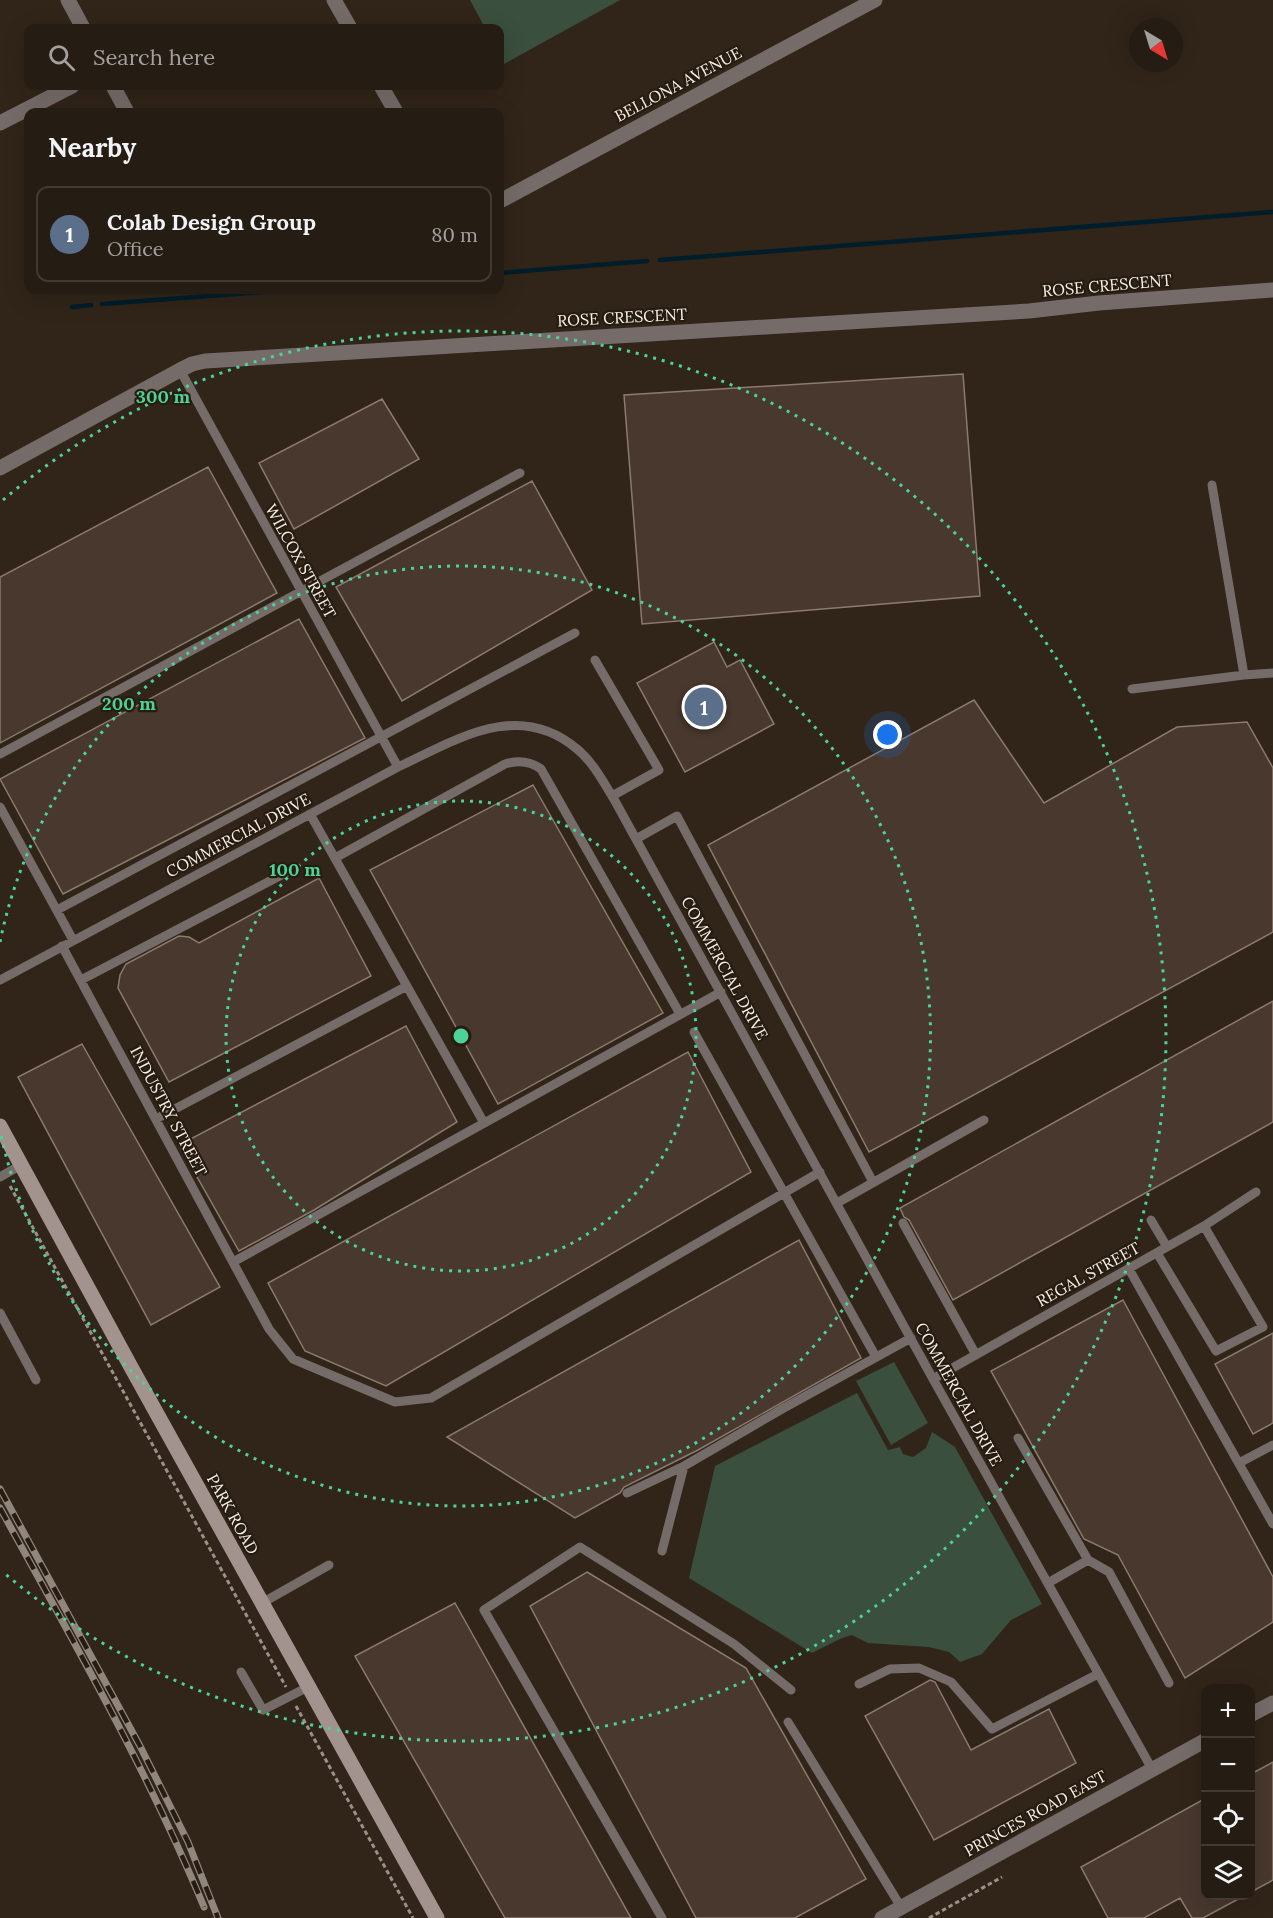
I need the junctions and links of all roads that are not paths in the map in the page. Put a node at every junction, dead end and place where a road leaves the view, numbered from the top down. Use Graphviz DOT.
graph roads {
  1 [pos="68,0"];
  2 [pos="334,0"];
  3 [pos="875,0"];
  4 [pos="80,24"];
  5 [pos="348,24"];
  6 [pos="64,90"];
  7 [pos="114,90"];
  8 [pos="383,90"];
  9 [pos="29,108"];
  10 [pos="125,108"];
  11 [pos="394,108"];
  12 [pos="24,111"];
  13 [pos="0,123"];
  14 [pos="504,199"];
  15 [pos="1273,290"];
  16 [pos="180,369"];
  17 [pos="0,468"];
  18 [pos="520,473"];
  19 [pos="1212,485"];
  20 [pos="300,590"];
  21 [pos="575,633"];
  22 [pos="595,660"];
  23 [pos="1273,673"];
  24 [pos="1244,675"];
  25 [pos="1131,689"];
  26 [pos="381,736"];
  27 [pos="0,754"];
  28 [pos="398,767"];
  29 [pos="612,796"];
  30 [pos="0,807"];
  31 [pos="310,813"];
  32 [pos="636,839"];
  33 [pos="335,858"];
  34 [pos="293,869"];
  35 [pos="57,910"];
  36 [pos="73,940"];
  37 [pos="62,946"];
  38 [pos="0,980"];
  39 [pos="81,980"];
  40 [pos="407,986"];
  41 [pos="721,992"];
  42 [pos="680,1014"];
  43 [pos="694,1032"];
  44 [pos="156,1119"];
  45 [pos="984,1119"];
  46 [pos="484,1123"];
  47 [pos="0,1126"];
  48 [pos="21,1165"];
  49 [pos="820,1172"];
  50 [pos="2,1176"];
  51 [pos="873,1182"];
  52 [pos="784,1192"];
  53 [pos="1256,1192"];
  54 [pos="837,1203"];
  55 [pos="1151,1220"];
  56 [pos="903,1223"];
  57 [pos="1204,1226"];
  58 [pos="1167,1247"];
  59 [pos="1157,1253"];
  60 [pos="233,1262"];
  61 [pos="1129,1269"];
  62 [pos="0,1312"];
  63 [pos="1268,1328"];
  64 [pos="910,1338"];
  65 [pos="976,1355"];
  66 [pos="876,1358"];
  67 [pos="933,1379"];
  68 [pos="36,1380"];
  69 [pos="1018,1438"];
  70 [pos="1273,1444"];
  71 [pos="1239,1463"];
  72 [pos="684,1466"];
  73 [pos="627,1493"];
  74 [pos="1273,1524"];
  75 [pos="662,1551"];
  76 [pos="1088,1560"];
  77 [pos="329,1565"];
  78 [pos="1048,1583"];
  79 [pos="262,1603"];
  80 [pos="241,1672"];
  81 [pos="1098,1674"];
  82 [pos="1169,1683"];
  83 [pos="859,1684"];
  84 [pos="308,1687"];
  85 [pos="791,1690"];
  86 [pos="1273,1703"];
  87 [pos="1255,1713"];
  88 [pos="788,1722"];
  89 [pos="1201,1743"];
  90 [pos="1152,1769"];
  91 [pos="901,1907"];
  92 [pos="436,1918"];
  93 [pos="662,1918"];
  94 [pos="882,1918"];
  1 -- 4 [label="street"];
  2 -- 5 [label="street"];
  3 -- 14 [label="street, BELLONA AVENUE"];
  6 -- 9 [label="street"];
  7 -- 10 [label="street"];
  8 -- 11 [label="street"];
  12 -- 13 [label="street"];
  15 -- 16 [label="street, ROSE CRESCENT"];
  16 -- 17 [label="street, ROSE CRESCENT"];
  16 -- 20 [label="lane, WILCOX STREET"];
  18 -- 20 [label="lane"];
  19 -- 24 [label="lane"];
  20 -- 26 [label="lane, WILCOX STREET"];
  20 -- 27 [label="lane"];
  21 -- 26 [label="lane"];
  22 -- 29 [label="lane"];
  23 -- 24 [label="lane"];
  24 -- 25 [label="lane"];
  26 -- 28 [label="lane, WILCOX STREET"];
  26 -- 35 [label="lane"];
  28 -- 29 [label="lane, COMMERCIAL DRIVE"];
  28 -- 31 [label="lane, COMMERCIAL DRIVE"];
  29 -- 32 [label="lane, COMMERCIAL DRIVE"];
  30 -- 35 [label="lane"];
  31 -- 33 [label="lane"];
  31 -- 36 [label="lane, COMMERCIAL DRIVE"];
  32 -- 41 [label="lane, COMMERCIAL DRIVE"];
  32 -- 51 [label="lane"];
  33 -- 40 [label="lane"];
  33 -- 42 [label="lane"];
  34 -- 39 [label="lane"];
  35 -- 36 [label="lane"];
  36 -- 37 [label="lane, COMMERCIAL DRIVE"];
  37 -- 38 [label="lane, COMMERCIAL DRIVE"];
  37 -- 39 [label="lane, INDUSTRY STREET"];
  39 -- 44 [label="lane, INDUSTRY STREET"];
  40 -- 44 [label="lane"];
  40 -- 46 [label="lane"];
  41 -- 42 [label="lane"];
  41 -- 49 [label="lane, COMMERCIAL DRIVE"];
  42 -- 46 [label="lane"];
  43 -- 52 [label="lane"];
  44 -- 60 [label="lane, INDUSTRY STREET"];
  45 -- 51 [label="lane"];
  46 -- 60 [label="lane"];
  47 -- 48 [label="main road, PARK ROAD"];
  48 -- 50 [label="lane"];
  48 -- 79 [label="main road, PARK ROAD"];
  49 -- 52 [label="lane"];
  49 -- 54 [label="lane, COMMERCIAL DRIVE"];
  51 -- 54 [label="lane"];
  52 -- 60 [label="lane, INDUSTRY STREET"];
  52 -- 66 [label="lane"];
  53 -- 57 [label="lane, REGAL STREET"];
  54 -- 64 [label="lane, COMMERCIAL DRIVE"];
  55 -- 58 [label="lane"];
  56 -- 65 [label="lane"];
  57 -- 58 [label="lane, REGAL STREET"];
  57 -- 63 [label="lane"];
  58 -- 59 [label="lane, REGAL STREET"];
  59 -- 61 [label="lane, REGAL STREET"];
  59 -- 63 [label="lane"];
  61 -- 65 [label="lane, REGAL STREET"];
  61 -- 71 [label="lane"];
  62 -- 68 [label="lane"];
  64 -- 66 [label="lane"];
  64 -- 67 [label="lane, COMMERCIAL DRIVE"];
  65 -- 67 [label="lane, REGAL STREET"];
  66 -- 72 [label="lane"];
  67 -- 78 [label="lane, COMMERCIAL DRIVE"];
  69 -- 76 [label="lane"];
  70 -- 71 [label="lane"];
  71 -- 74 [label="lane"];
  72 -- 73 [label="lane"];
  72 -- 75 [label="lane"];
  76 -- 78 [label="lane"];
  76 -- 82 [label="lane"];
  77 -- 79 [label="lane"];
  78 -- 81 [label="lane, COMMERCIAL DRIVE"];
  79 -- 84 [label="main road, PARK ROAD"];
  80 -- 84 [label="lane"];
  81 -- 83 [label="lane"];
  81 -- 90 [label="lane, COMMERCIAL DRIVE"];
  84 -- 92 [label="main road, PARK ROAD"];
  85 -- 93 [label="lane"];
  86 -- 87 [label="street"];
  88 -- 91 [label="lane"];
  89 -- 90 [label="street, PRINCES ROAD EAST"];
  90 -- 91 [label="street, PRINCES ROAD EAST"];
  91 -- 94 [label="street, PRINCES ROAD EAST"];
}
